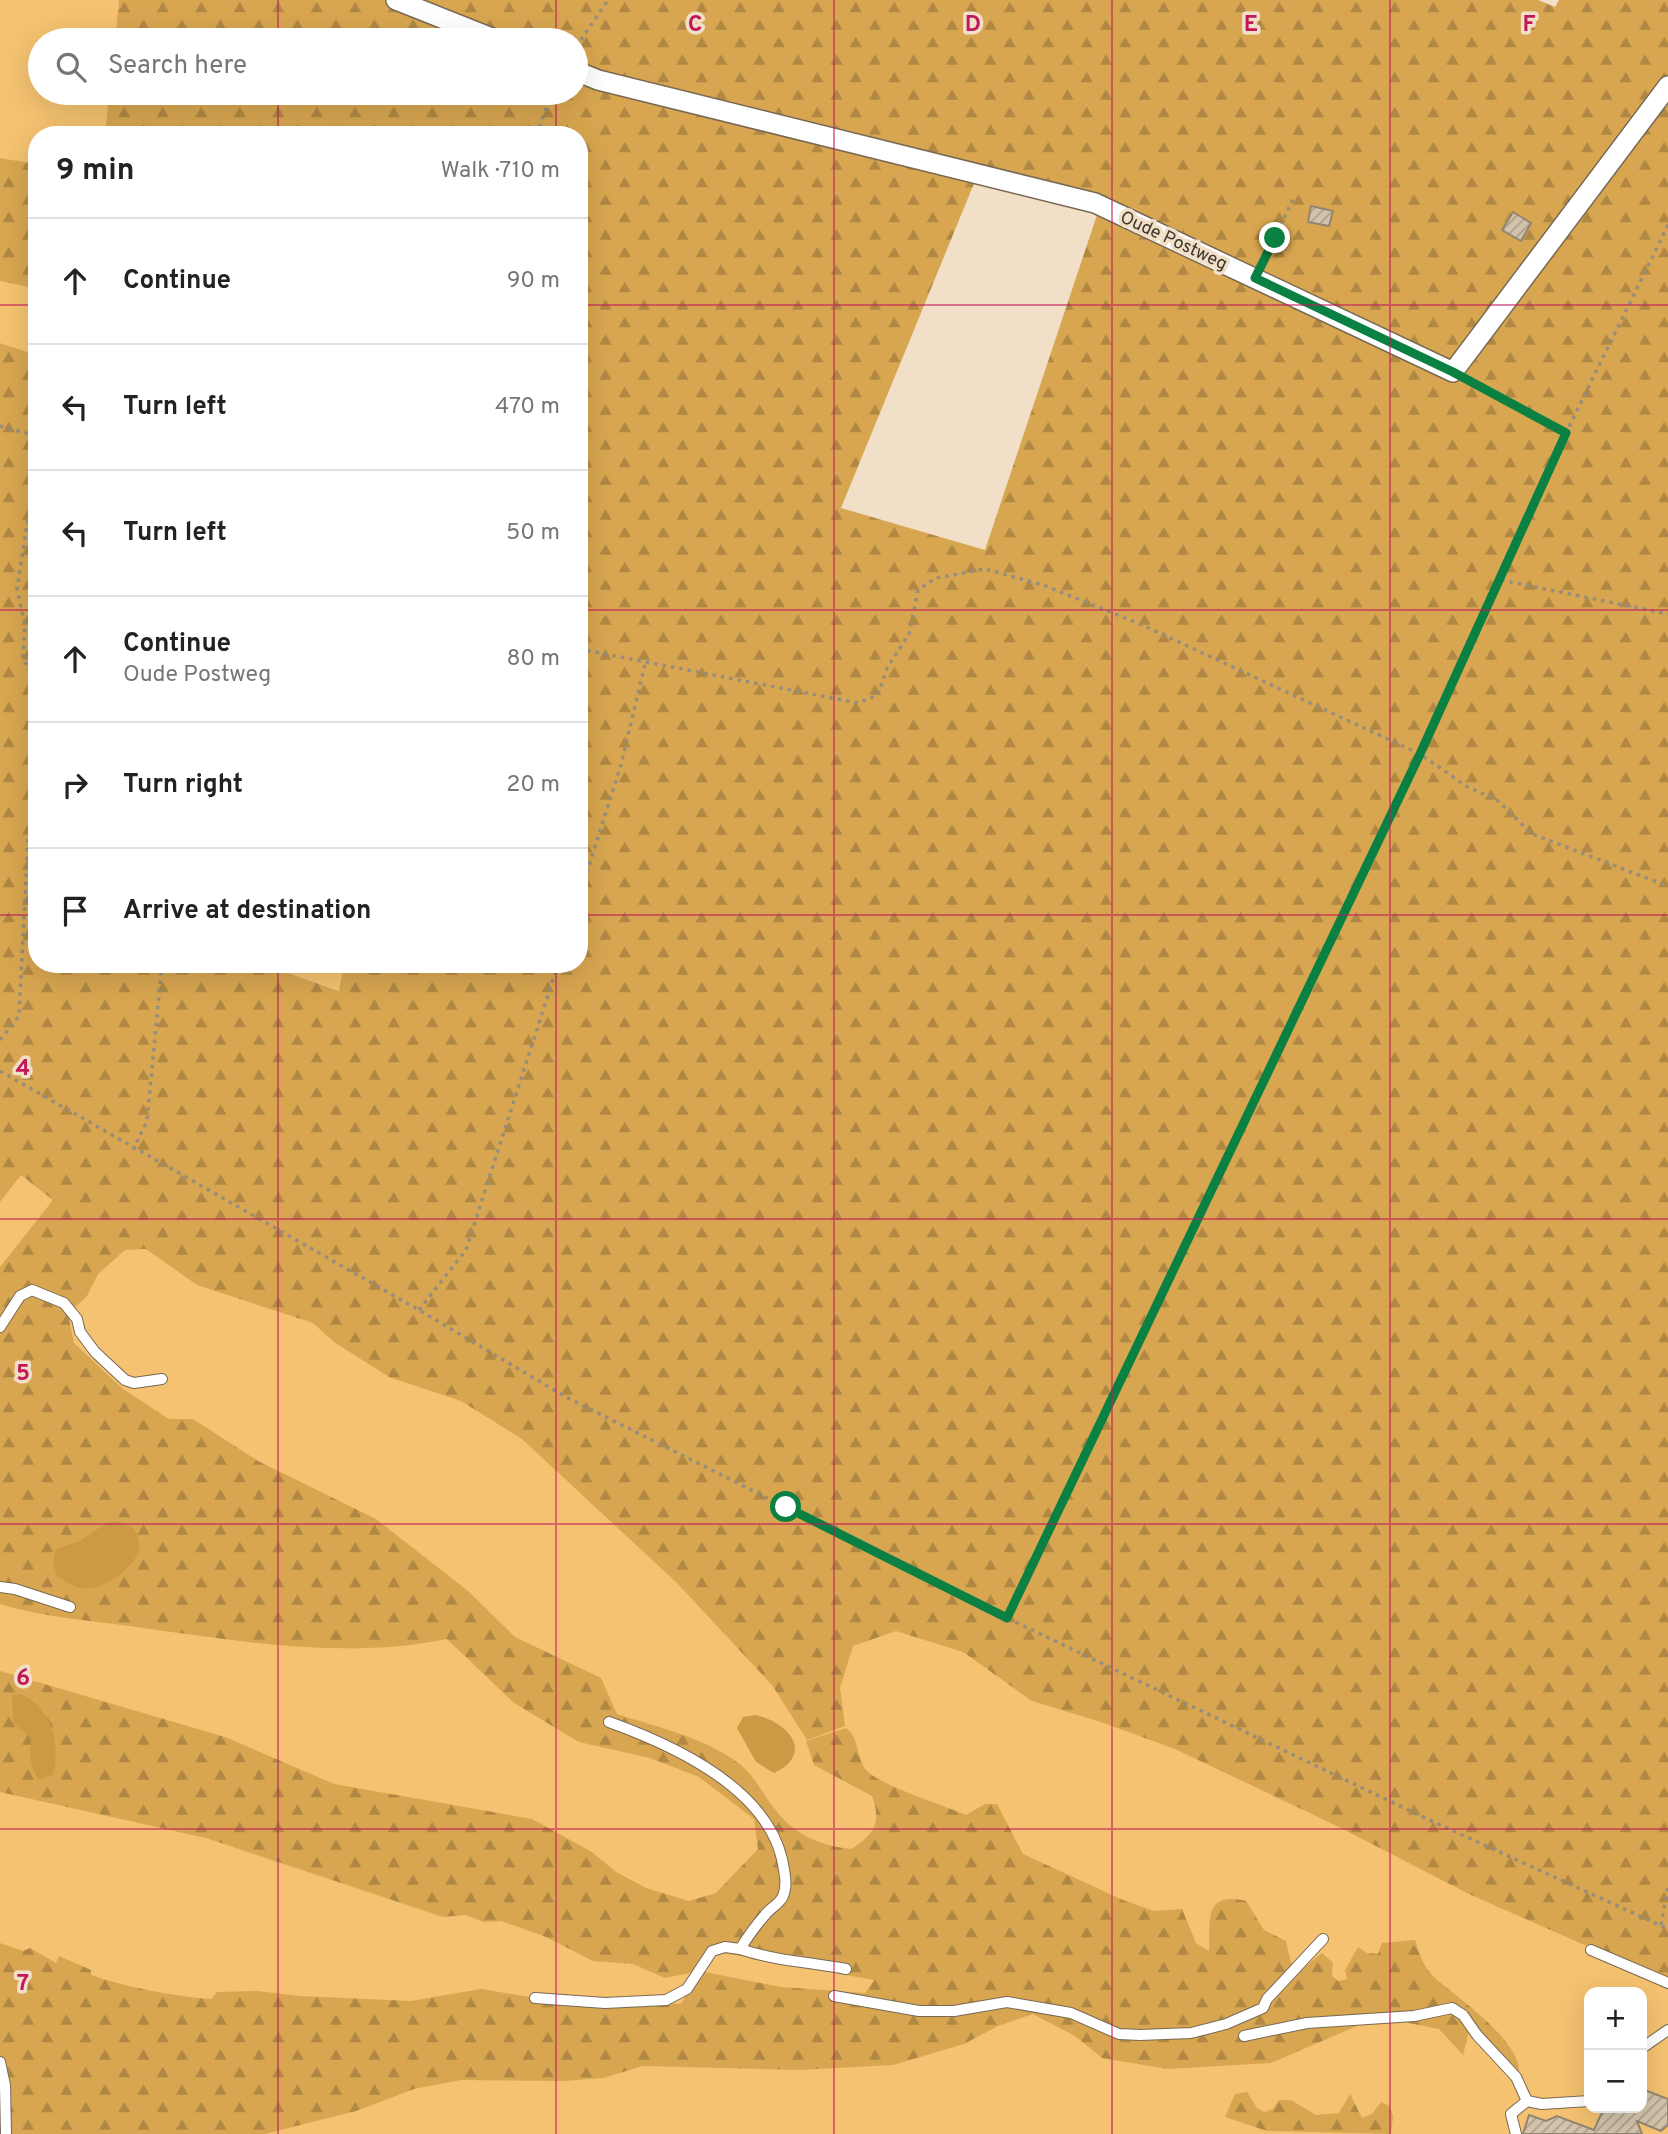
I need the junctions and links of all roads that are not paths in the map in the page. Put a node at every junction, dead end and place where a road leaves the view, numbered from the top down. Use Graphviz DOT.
graph roads {
  1 [pos="396,0"];
  2 [pos="466,28"];
  3 [pos="588,75"];
  4 [pos="1668,86"];
  5 [pos="0,1327"];
  6 [pos="162,1379"];
  7 [pos="0,1587"];
  8 [pos="70,1607"];
  9 [pos="608,1722"];
  10 [pos="1323,1939"];
  11 [pos="740,1950"];
  12 [pos="1591,1950"];
  13 [pos="846,1969"];
  14 [pos="1668,1983"];
  15 [pos="834,1996"];
  16 [pos="535,1998"];
  17 [pos="1668,2030"];
  18 [pos="1244,2036"];
  19 [pos="1647,2045"];
  20 [pos="0,2062"];
  21 [pos="1527,2101"];
  22 [pos="1584,2101"];
  23 [pos="6,2134"];
  24 [pos="1516,2134"];
  1 -- 2 [label="street"];
  3 -- 4 [label="street, Oude Postweg"];
  5 -- 6 [label="lane"];
  7 -- 8 [label="lane"];
  9 -- 11 [label="lane"];
  10 -- 15 [label="lane"];
  11 -- 13 [label="lane"];
  11 -- 16 [label="lane"];
  12 -- 14 [label="lane"];
  17 -- 19 [label="lane"];
  18 -- 21 [label="lane"];
  20 -- 23 [label="lane"];
  21 -- 22 [label="lane"];
  21 -- 24 [label="lane"];
}
